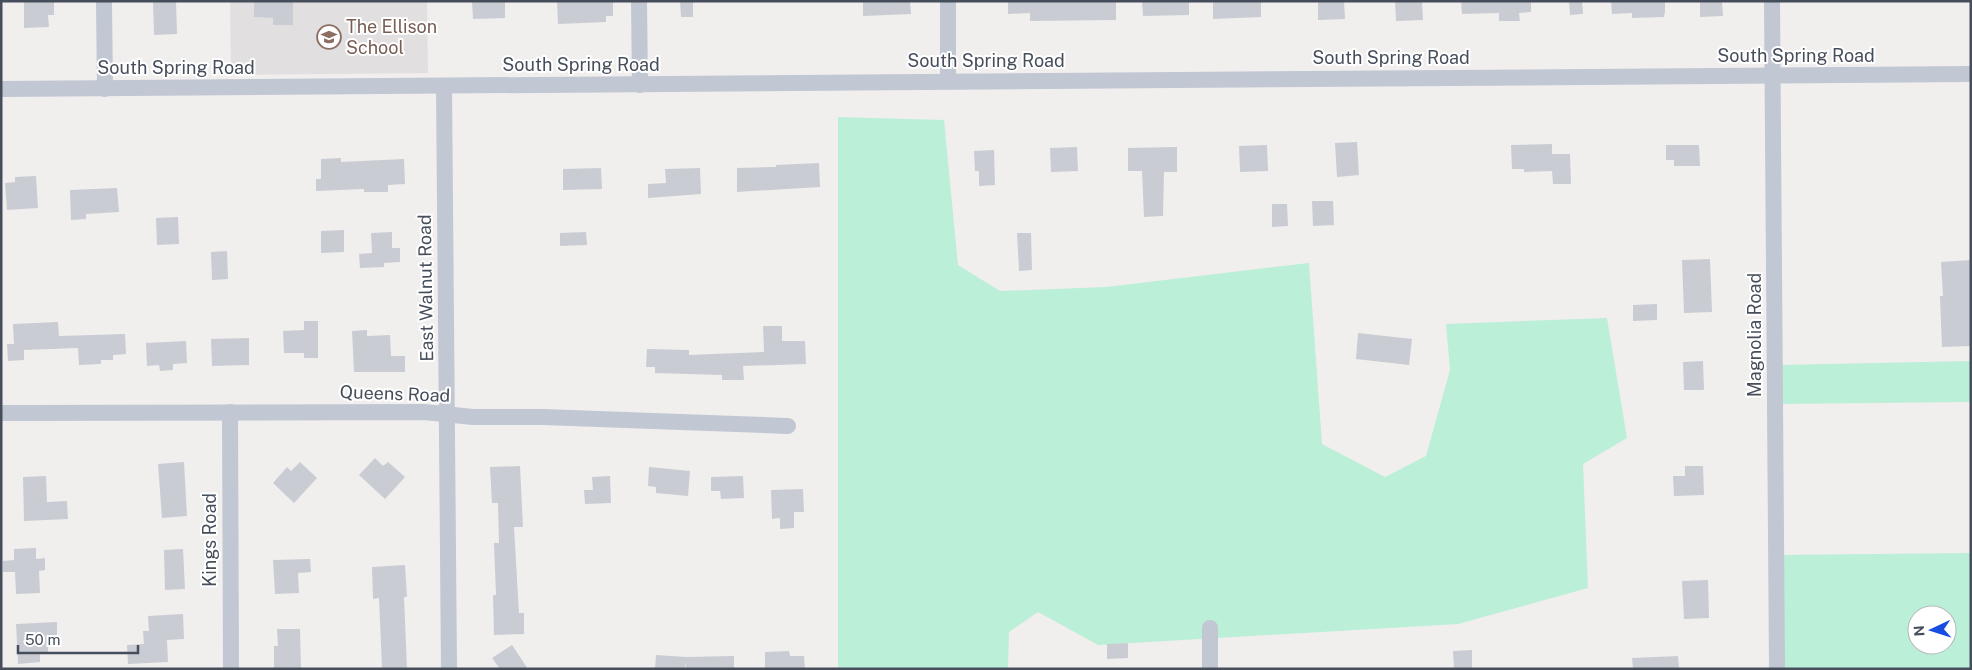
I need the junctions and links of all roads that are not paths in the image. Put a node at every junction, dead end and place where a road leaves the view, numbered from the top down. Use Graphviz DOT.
graph roads {
  1 [pos="104,1"];
  2 [pos="639,1"];
  3 [pos="948,1"];
  4 [pos="1772,1"];
  5 [pos="1971,74"];
  6 [pos="1772,76"];
  7 [pos="948,82"];
  8 [pos="640,84"];
  9 [pos="444,86"];
  10 [pos="1,89"];
  11 [pos="105,89"];
  12 [pos="230,412"];
  13 [pos="1,413"];
  14 [pos="447,415"];
  15 [pos="788,426"];
  16 [pos="1210,628"];
  17 [pos="231,669"];
  18 [pos="449,669"];
  19 [pos="1210,669"];
  20 [pos="1777,669"];
  1 -- 11 [label="street"];
  2 -- 8 [label="street"];
  3 -- 7 [label="street"];
  4 -- 6 [label="street, Magnolia Road"];
  5 -- 6 [label="street, South Spring Road"];
  6 -- 7 [label="street, South Spring Road"];
  6 -- 20 [label="street, Magnolia Road"];
  7 -- 8 [label="street, South Spring Road"];
  8 -- 9 [label="street, South Spring Road"];
  9 -- 11 [label="street, South Spring Road"];
  9 -- 14 [label="street, East Walnut Road"];
  10 -- 11 [label="street, South Spring Road"];
  12 -- 13 [label="street, Queens Road"];
  12 -- 14 [label="street, Queens Road"];
  12 -- 17 [label="street, Kings Road"];
  14 -- 15 [label="street, Queens Road"];
  14 -- 18 [label="street, East Walnut Road"];
  16 -- 19 [label="street"];
}
